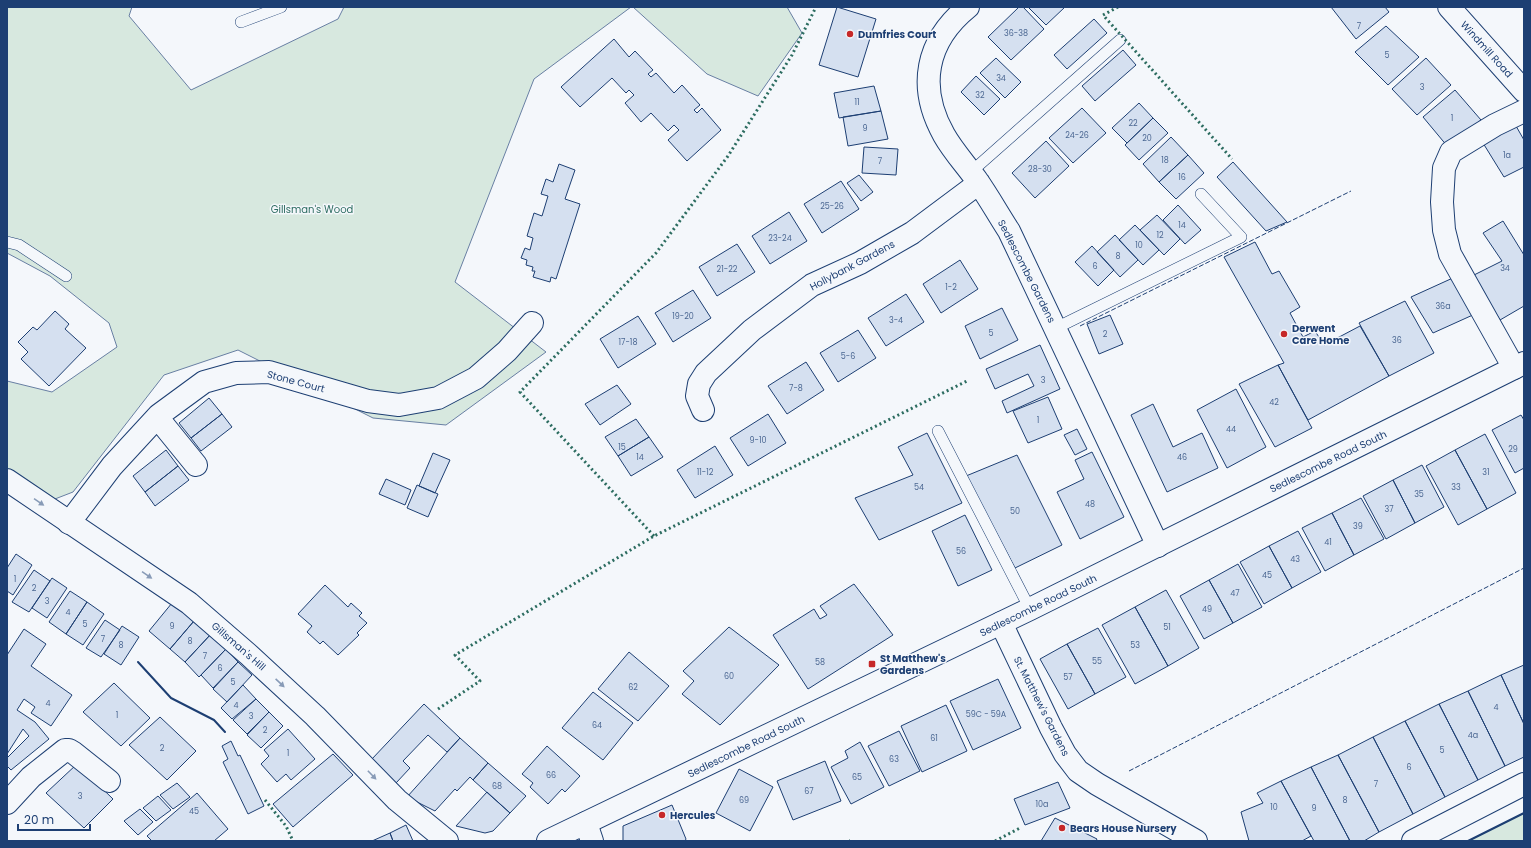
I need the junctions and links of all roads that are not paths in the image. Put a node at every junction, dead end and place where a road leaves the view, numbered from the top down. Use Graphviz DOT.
graph roads {
  1 [pos="280,7"];
  2 [pos="968,7"];
  3 [pos="1449,7"];
  4 [pos="241,22"];
  5 [pos="1120,40"];
  6 [pos="1524,91"];
  7 [pos="1524,110"];
  8 [pos="975,178"];
  9 [pos="1201,194"];
  10 [pos="7,242"];
  11 [pos="66,276"];
  12 [pos="532,323"];
  13 [pos="1056,328"];
  14 [pos="1519,365"];
  15 [pos="703,410"];
  16 [pos="157,417"];
  17 [pos="938,431"];
  18 [pos="196,465"];
  19 [pos="7,480"];
  20 [pos="69,523"];
  21 [pos="1158,546"];
  22 [pos="1030,609"];
  23 [pos="1001,623"];
  24 [pos="109,781"];
  25 [pos="1524,784"];
  26 [pos="7,803"];
  27 [pos="589,832"];
  28 [pos="447,841"];
  29 [pos="548,841"];
  30 [pos="1196,841"];
  31 [pos="1413,841"];
  1 -- 4 [label="lane"];
  2 -- 8 [label="street, Sedlescombe Gardens"];
  3 -- 6 [label="street, Windmill Road"];
  5 -- 8 [label="lane"];
  7 -- 14 [label="street"];
  8 -- 13 [label="street, Sedlescombe Gardens"];
  8 -- 15 [label="street, Hollybank Gardens"];
  9 -- 13 [label="lane"];
  10 -- 11 [label="lane"];
  12 -- 16 [label="street, Stone Court"];
  13 -- 21 [label="street, Sedlescombe Gardens"];
  14 -- 21 [label="street, Sedlescombe Road South"];
  16 -- 18 [label="street"];
  16 -- 20 [label="street, Stone Court"];
  17 -- 22 [label="lane"];
  19 -- 20 [label="street, Gillsman's Hill, one-way"];
  20 -- 28 [label="street, Gillsman's Hill, one-way"];
  21 -- 22 [label="street, Sedlescombe Road South"];
  22 -- 23 [label="street, Sedlescombe Road South"];
  23 -- 27 [label="street, Sedlescombe Road South"];
  23 -- 30 [label="street, St. Matthew's Gardens"];
  24 -- 26 [label="street"];
  25 -- 31 [label="street"];
  27 -- 29 [label="street, Sedlescombe Road South"];
}
